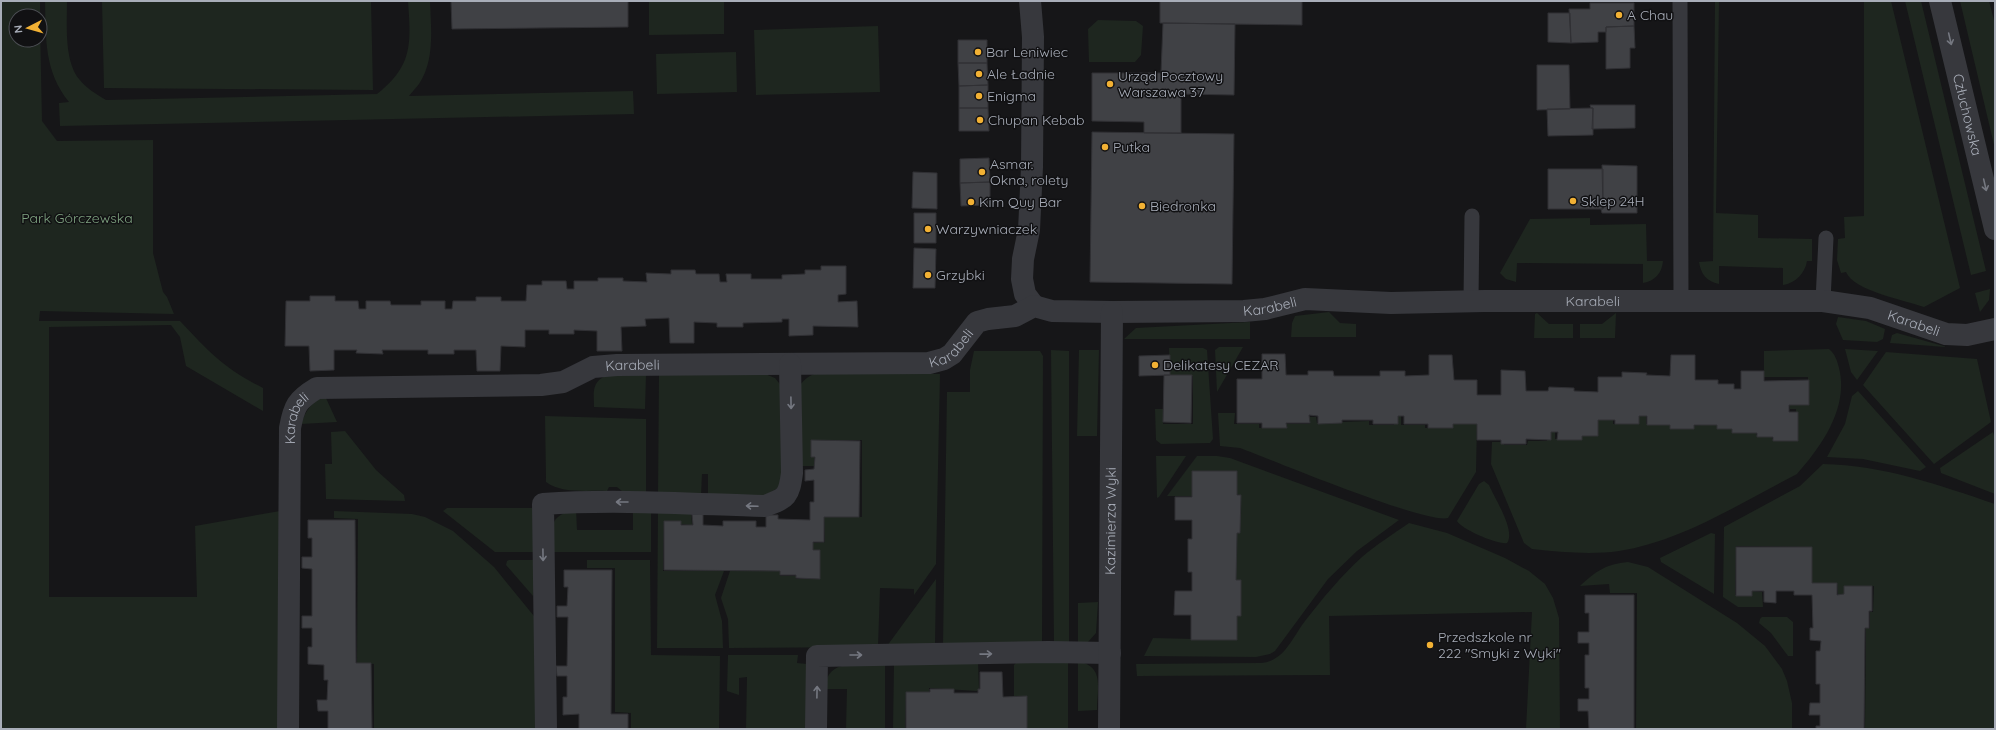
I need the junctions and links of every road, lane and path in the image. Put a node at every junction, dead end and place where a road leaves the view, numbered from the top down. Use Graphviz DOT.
graph roads {
  1 [pos="1030,1"];
  2 [pos="1680,1"];
  3 [pos="1940,1"];
  4 [pos="1472,216"];
  5 [pos="1995,229"];
  6 [pos="1826,238"];
  7 [pos="1681,300"];
  8 [pos="1823,300"];
  9 [pos="1471,301"];
  10 [pos="1034,306"];
  11 [pos="1112,312"];
  12 [pos="1995,329"];
  13 [pos="790,364"];
  14 [pos="1110,653"];
  15 [pos="288,729"];
  16 [pos="546,729"];
  17 [pos="816,729"];
  18 [pos="1109,729"];
  1 -- 10 [label="street"];
  2 -- 7 [label="lane"];
  3 -- 5 [label="street, Człuchowska, one-way"];
  4 -- 9 [label="lane"];
  6 -- 8 [label="lane"];
  7 -- 8 [label="street, Karabeli"];
  7 -- 9 [label="street, Karabeli"];
  8 -- 12 [label="street, Karabeli"];
  9 -- 11 [label="street, Karabeli"];
  10 -- 11 [label="street, Karabeli"];
  10 -- 13 [label="street, Karabeli"];
  11 -- 14 [label="street, Kazimierza Wyki"];
  13 -- 15 [label="street, Karabeli"];
  13 -- 16 [label="street, one-way"];
  17 -- 14 [label="street, one-way"];
  14 -- 18 [label="street, Kazimierza Wyki"];
}
